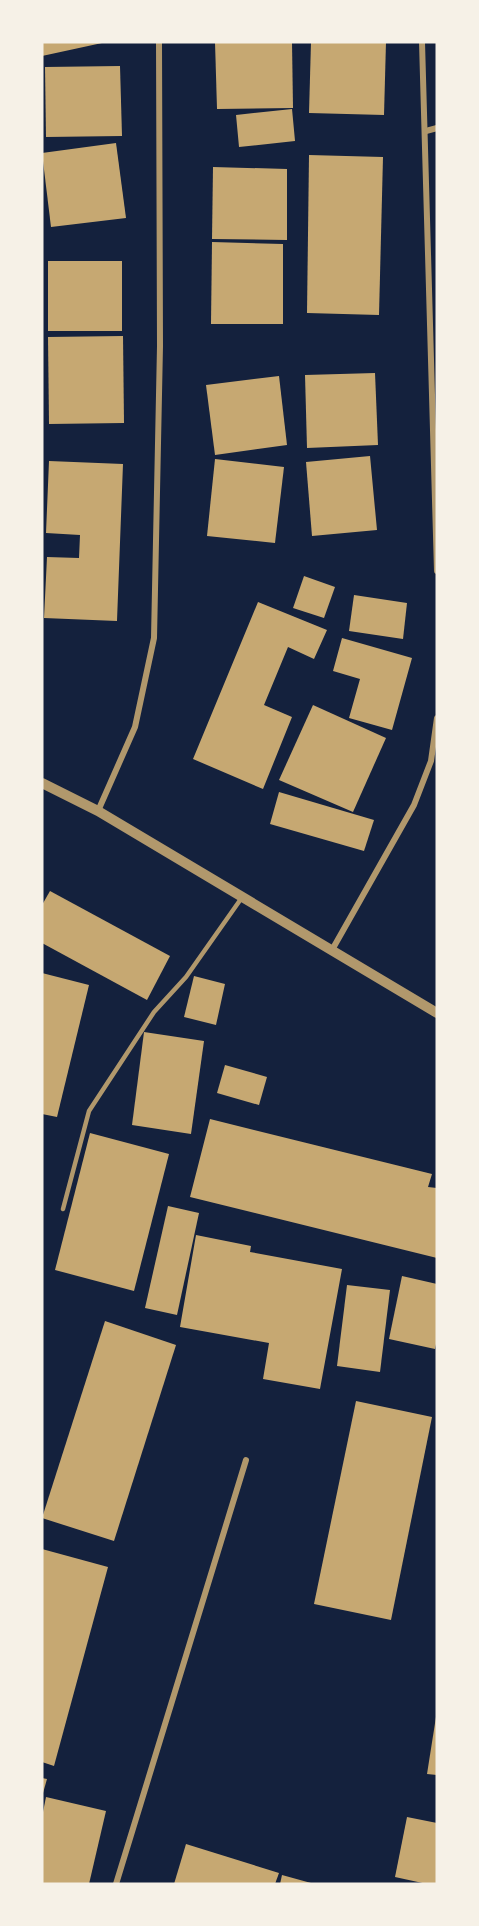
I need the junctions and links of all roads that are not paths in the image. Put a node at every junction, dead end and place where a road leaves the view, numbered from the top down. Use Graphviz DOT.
graph roads {
  1 [pos="159,42"];
  2 [pos="422,42"];
  3 [pos="437,128"];
  4 [pos="426,132"];
  5 [pos="434,400"];
  6 [pos="437,571"];
  7 [pos="437,718"];
  8 [pos="42,783"];
  9 [pos="98,811"];
  10 [pos="243,896"];
  11 [pos="332,950"];
  12 [pos="437,1013"];
  13 [pos="63,1209"];
  14 [pos="246,1460"];
  15 [pos="116,1884"];
  1 -- 9 [label="street"];
  2 -- 4 [label="street"];
  3 -- 4 [label="street"];
  4 -- 5 [label="street"];
  5 -- 6 [label="street"];
  7 -- 11 [label="street"];
  8 -- 9 [label="street"];
  9 -- 10 [label="street"];
  10 -- 11 [label="street"];
  10 -- 13 [label="lane"];
  11 -- 12 [label="street"];
  14 -- 15 [label="street"];
}
